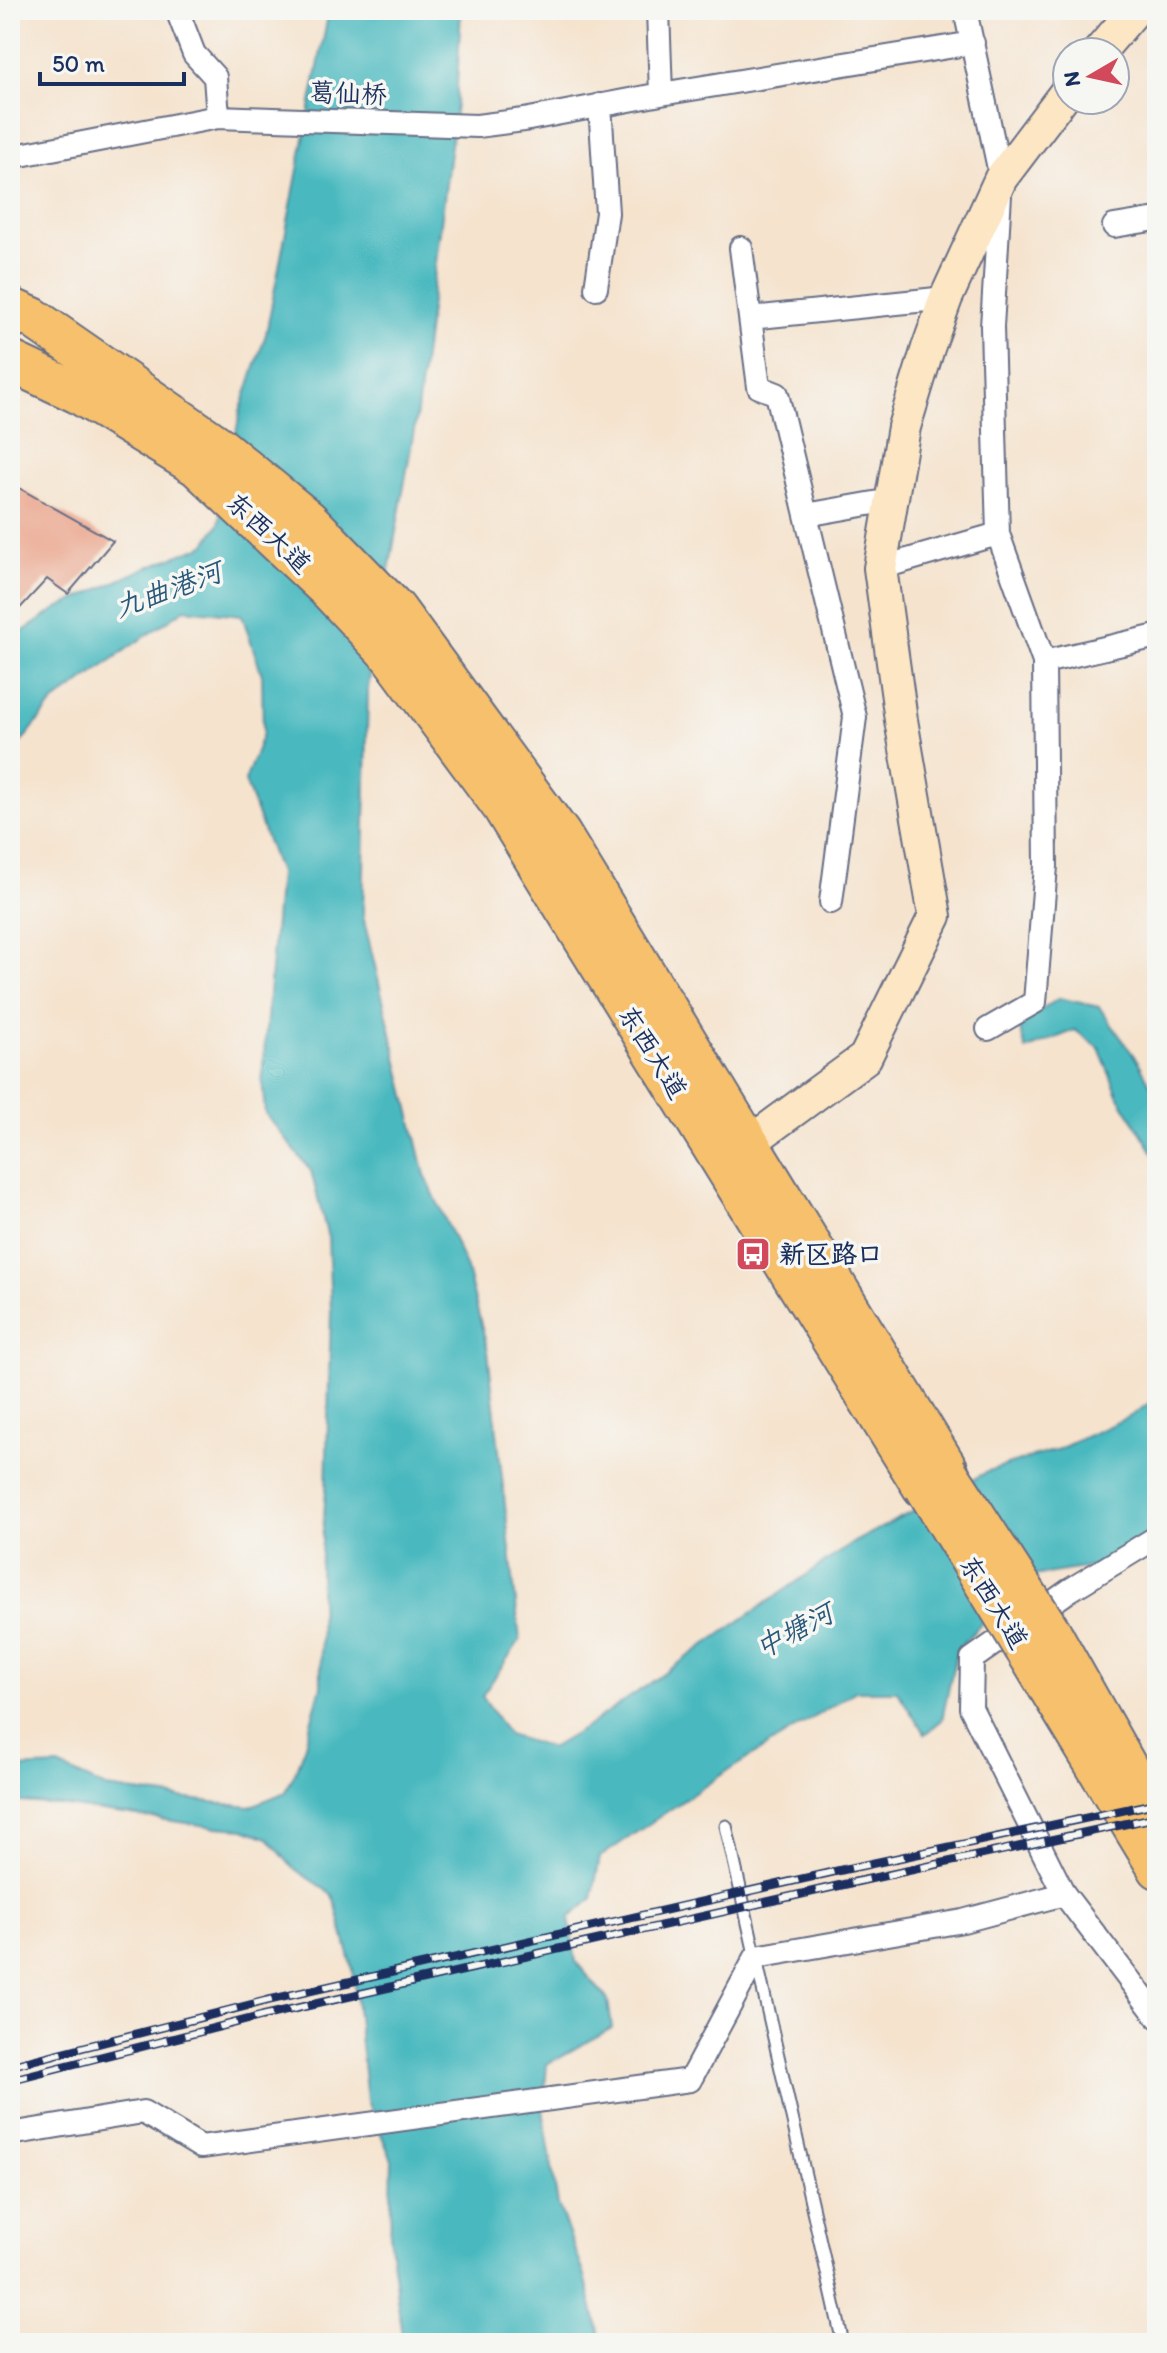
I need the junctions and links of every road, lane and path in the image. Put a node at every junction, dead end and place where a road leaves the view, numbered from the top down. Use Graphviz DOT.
graph roads {
  1 [pos="177,10"];
  2 [pos="658,10"];
  3 [pos="965,10"];
  4 [pos="1135,10"];
  5 [pos="1113,36"];
  6 [pos="973,43"];
  7 [pos="661,94"];
  8 [pos="600,105"];
  9 [pos="1051,112"];
  10 [pos="218,117"];
  11 [pos="10,157"];
  12 [pos="1001,178"];
  13 [pos="1157,219"];
  14 [pos="1114,226"];
  15 [pos="741,248"];
  16 [pos="596,288"];
  17 [pos="946,298"];
  18 [pos="10,308"];
  19 [pos="750,318"];
  20 [pos="10,361"];
  21 [pos="208,456"];
  22 [pos="891,500"];
  23 [pos="806,515"];
  24 [pos="998,534"];
  25 [pos="880,568"];
  26 [pos="1157,636"];
  27 [pos="1044,662"];
  28 [pos="831,902"];
  29 [pos="988,1029"];
  30 [pos="736,1153"];
  31 [pos="936,1478"];
  32 [pos="1157,1537"];
  33 [pos="1038,1641"];
  34 [pos="1157,1817"];
  35 [pos="726,1826"];
  36 [pos="1157,1870"];
  37 [pos="1064,1894"];
  38 [pos="756,1957"];
  39 [pos="1157,2016"];
  40 [pos="10,2134"];
  41 [pos="843,2343"];
  1 -- 10 [label="street"];
  2 -- 7 [label="street"];
  3 -- 6 [label="street"];
  4 -- 5 [label="street"];
  6 -- 7 [label="street, 葛仙桥"];
  6 -- 12 [label="street"];
  7 -- 8 [label="street, 葛仙桥"];
  8 -- 10 [label="street, 葛仙桥"];
  8 -- 16 [label="street"];
  9 -- 12 [label="street"];
  10 -- 11 [label="street, 葛仙桥"];
  12 -- 17 [label="street"];
  12 -- 24 [label="street"];
  13 -- 14 [label="street"];
  15 -- 19 [label="street"];
  17 -- 19 [label="street"];
  17 -- 22 [label="street"];
  18 -- 21 [label="highway, 东西大道"];
  19 -- 23 [label="street"];
  20 -- 21 [label="highway, 东西大道"];
  21 -- 30 [label="highway, 东西大道"];
  21 -- 30 [label="highway, 东西大道"];
  22 -- 23 [label="street"];
  22 -- 25 [label="street"];
  23 -- 28 [label="street"];
  24 -- 25 [label="street"];
  24 -- 27 [label="street"];
  25 -- 30 [label="street"];
  26 -- 27 [label="street"];
  27 -- 29 [label="street"];
  30 -- 31 [label="highway, 东西大道"];
  31 -- 33 [label="main road, 东西大道, bridge"];
  32 -- 37 [label="street"];
  33 -- 34 [label="main road, 东西大道"];
  33 -- 36 [label="main road, 东西大道"];
  35 -- 38 [label="lane"];
  37 -- 38 [label="street"];
  37 -- 39 [label="street"];
  38 -- 40 [label="street"];
  38 -- 41 [label="lane"];
}
